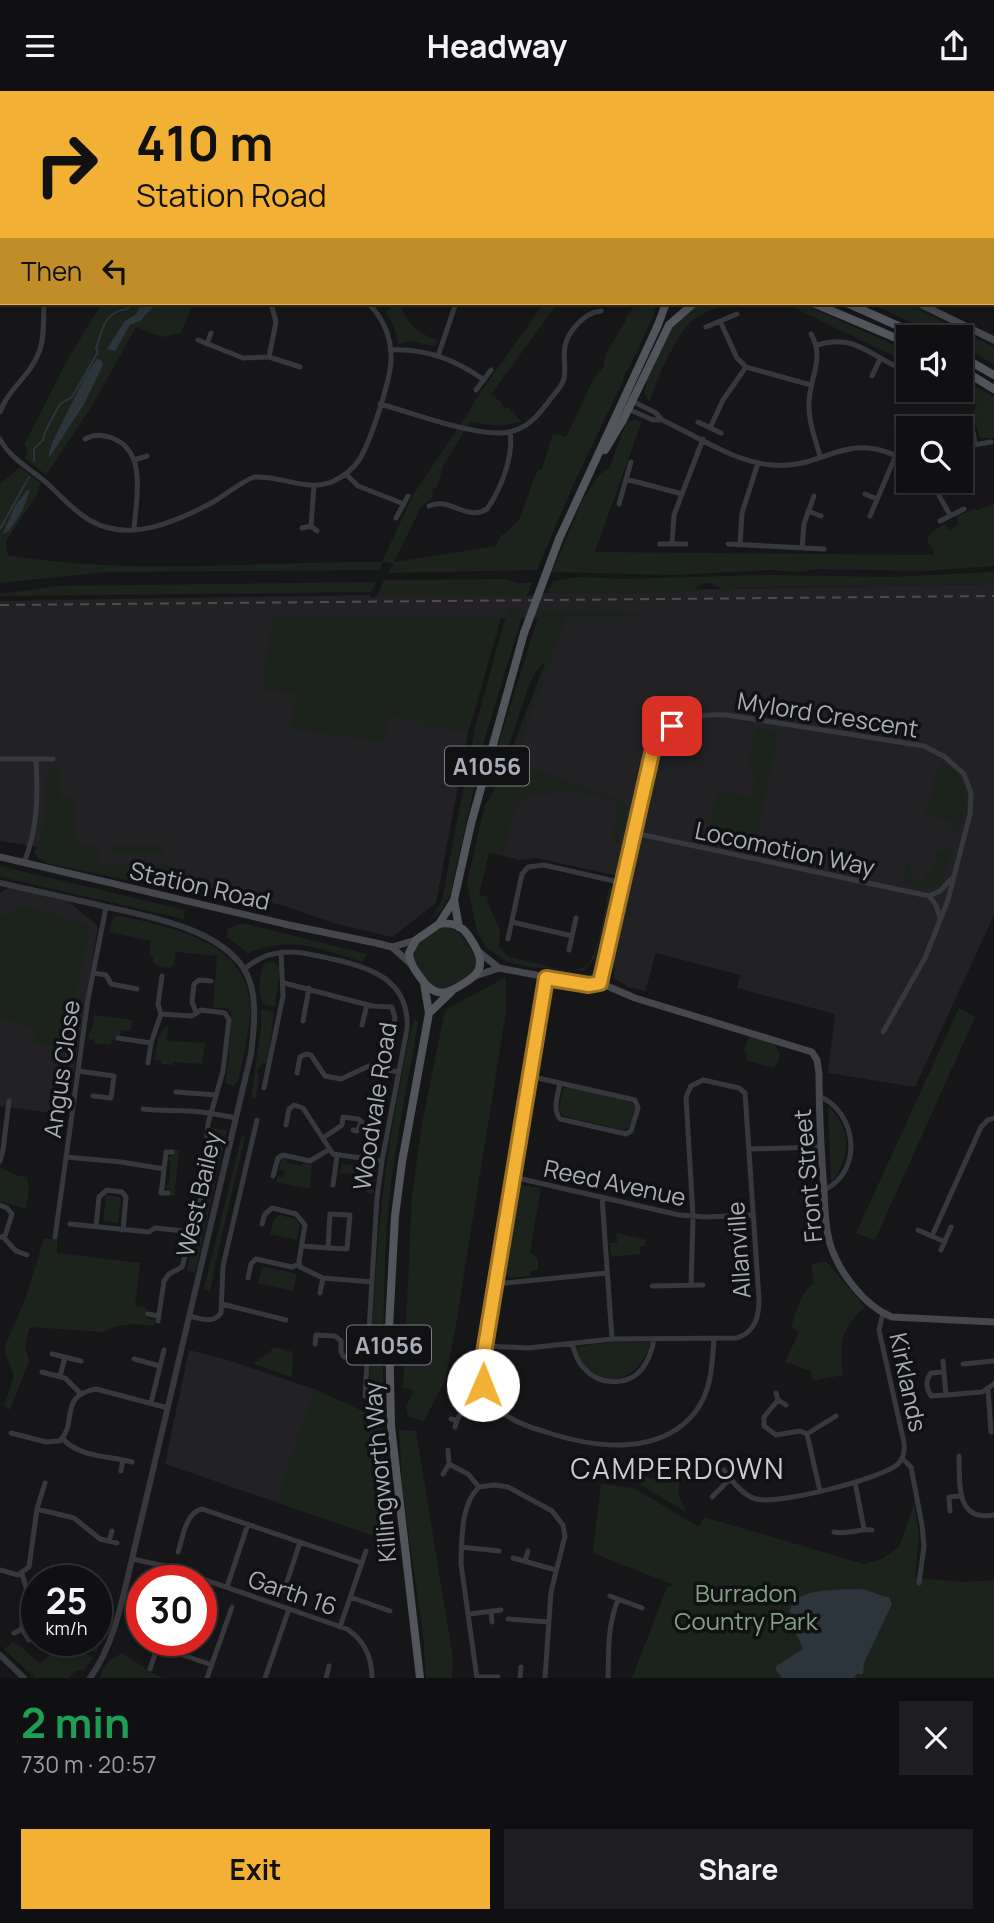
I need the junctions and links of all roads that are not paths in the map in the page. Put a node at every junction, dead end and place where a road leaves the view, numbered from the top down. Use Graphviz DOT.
graph roads {
  1 [pos="44,305"];
  2 [pos="272,305"];
  3 [pos="369,305"];
  4 [pos="455,305"];
  5 [pos="665,305"];
  6 [pos="692,305"];
  7 [pos="818,305"];
  8 [pos="851,305"];
  9 [pos="922,305"];
  10 [pos="601,311"];
  11 [pos="737,314"];
  12 [pos="720,321"];
  13 [pos="896,325"];
  14 [pos="706,327"];
  15 [pos="211,333"];
  16 [pos="811,334"];
  17 [pos="896,337"];
  18 [pos="198,340"];
  19 [pos="994,340"];
  20 [pos="207,344"];
  21 [pos="817,345"];
  22 [pos="390,350"];
  23 [pos="438,356"];
  24 [pos="269,357"];
  25 [pos="880,359"];
  26 [pos="973,363"];
  27 [pos="300,367"];
  28 [pos="746,367"];
  29 [pos="896,367"];
  30 [pos="491,370"];
  31 [pos="994,375"];
  32 [pos="872,376"];
  33 [pos="973,376"];
  34 [pos="484,380"];
  35 [pos="811,384"];
  36 [pos="994,389"];
  37 [pos="476,390"];
  38 [pos="626,403"];
  39 [pos="380,404"];
  40 [pos="0,412"];
  41 [pos="698,422"];
  42 [pos="91,427"];
  43 [pos="710,428"];
  44 [pos="510,432"];
  45 [pos="973,432"];
  46 [pos="721,433"];
  47 [pos="0,439"];
  48 [pos="703,439"];
  49 [pos="991,442"];
  50 [pos="975,444"];
  51 [pos="896,455"];
  52 [pos="147,456"];
  53 [pos="821,456"];
  54 [pos="134,460"];
  55 [pos="631,462"];
  56 [pos="758,463"];
  57 [pos="346,474"];
  58 [pos="626,479"];
  59 [pos="314,486"];
  60 [pos="437,492"];
  61 [pos="938,493"];
  62 [pos="682,494"];
  63 [pos="865,494"];
  64 [pos="408,496"];
  65 [pos="814,496"];
  66 [pos="877,499"];
  67 [pos="438,502"];
  68 [pos="404,504"];
  69 [pos="619,504"];
  70 [pos="429,506"];
  71 [pos="964,509"];
  72 [pos="808,511"];
  73 [pos="950,515"];
  74 [pos="821,516"];
  75 [pos="870,516"];
  76 [pos="396,518"];
  77 [pos="940,521"];
  78 [pos="311,526"];
  79 [pos="302,528"];
  80 [pos="134,529"];
  81 [pos="317,531"];
  82 [pos="660,544"];
  83 [pos="672,544"];
  84 [pos="686,544"];
  85 [pos="728,544"];
  86 [pos="740,544"];
  87 [pos="802,548"];
  88 [pos="824,549"];
  89 [pos="0,759"];
  90 [pos="36,759"];
  91 [pos="53,759"];
  92 [pos="634,833"];
  93 [pos="0,857"];
  94 [pos="24,863"];
  95 [pos="957,872"];
  96 [pos="0,883"];
  97 [pos="623,883"];
  98 [pos="929,896"];
  99 [pos="454,900"];
  100 [pos="106,907"];
  101 [pos="576,918"];
  102 [pos="940,920"];
  103 [pos="512,922"];
  104 [pos="439,924"];
  105 [pos="459,927"];
  106 [pos="572,936"];
  107 [pos="508,939"];
  108 [pos="416,940"];
  109 [pos="392,947"];
  110 [pos="569,950"];
  111 [pos="281,952"];
  112 [pos="478,952"];
  113 [pos="412,965"];
  114 [pos="499,968"];
  115 [pos="244,969"];
  116 [pos="93,973"];
  117 [pos="163,976"];
  118 [pos="475,976"];
  119 [pos="546,978"];
  120 [pos="211,981"];
  121 [pos="284,983"];
  122 [pos="425,983"];
  123 [pos="600,983"];
  124 [pos="309,988"];
  125 [pos="137,989"];
  126 [pos="453,991"];
  127 [pos="366,1005"];
  128 [pos="196,1011"];
  129 [pos="429,1013"];
  130 [pos="160,1014"];
  131 [pos="306,1018"];
  132 [pos="362,1025"];
  133 [pos="883,1032"];
  134 [pos="392,1033"];
  135 [pos="123,1036"];
  136 [pos="151,1043"];
  137 [pos="148,1063"];
  138 [pos="300,1070"];
  139 [pos="78,1071"];
  140 [pos="260,1071"];
  141 [pos="398,1072"];
  142 [pos="268,1073"];
  143 [pos="530,1076"];
  144 [pos="560,1083"];
  145 [pos="264,1088"];
  146 [pos="176,1092"];
  147 [pos="93,1095"];
  148 [pos="216,1095"];
  149 [pos="819,1096"];
  150 [pos="9,1101"];
  151 [pos="144,1109"];
  152 [pos="0,1113"];
  153 [pos="211,1113"];
  154 [pos="8,1114"];
  155 [pos="236,1118"];
  156 [pos="994,1118"];
  157 [pos="257,1120"];
  158 [pos="289,1121"];
  159 [pos="247,1129"];
  160 [pos="354,1130"];
  161 [pos="254,1131"];
  162 [pos="323,1138"];
  163 [pos="820,1147"];
  164 [pos="330,1149"];
  165 [pos="749,1149"];
  166 [pos="172,1152"];
  167 [pos="337,1156"];
  168 [pos="66,1157"];
  169 [pos="0,1161"];
  170 [pos="382,1161"];
  171 [pos="164,1169"];
  172 [pos="276,1174"];
  173 [pos="513,1177"];
  174 [pos="333,1185"];
  175 [pos="824,1190"];
  176 [pos="168,1193"];
  177 [pos="602,1198"];
  178 [pos="0,1205"];
  179 [pos="753,1215"];
  180 [pos="693,1216"];
  181 [pos="265,1221"];
  182 [pos="70,1224"];
  183 [pos="96,1227"];
  184 [pos="951,1227"];
  185 [pos="123,1230"];
  186 [pos="918,1230"];
  187 [pos="193,1232"];
  188 [pos="932,1236"];
  189 [pos="1,1237"];
  190 [pos="55,1237"];
  191 [pos="945,1242"];
  192 [pos="302,1246"];
  193 [pos="328,1248"];
  194 [pos="941,1250"];
  195 [pos="27,1255"];
  196 [pos="299,1264"];
  197 [pos="607,1273"];
  198 [pos="251,1275"];
  199 [pos="323,1278"];
  200 [pos="496,1281"];
  201 [pos="372,1282"];
  202 [pos="691,1285"];
  203 [pos="703,1285"];
  204 [pos="652,1286"];
  205 [pos="320,1293"];
  206 [pos="222,1304"];
  207 [pos="883,1313"];
  208 [pos="148,1314"];
  209 [pos="189,1316"];
  210 [pos="286,1319"];
  211 [pos="994,1322"];
  212 [pos="612,1339"];
  213 [pos="654,1339"];
  214 [pos="714,1339"];
  215 [pos="315,1344"];
  216 [pos="572,1344"];
  217 [pos="485,1346"];
  218 [pos="164,1350"];
  219 [pos="52,1354"];
  220 [pos="65,1357"];
  221 [pos="134,1359"];
  222 [pos="368,1359"];
  223 [pos="81,1361"];
  224 [pos="943,1361"];
  225 [pos="994,1361"];
  226 [pos="963,1364"];
  227 [pos="160,1366"];
  228 [pos="42,1372"];
  229 [pos="944,1372"];
  230 [pos="60,1376"];
  231 [pos="994,1384"];
  232 [pos="988,1389"];
  233 [pos="485,1390"];
  234 [pos="80,1393"];
  235 [pos="946,1395"];
  236 [pos="365,1397"];
  237 [pos="151,1403"];
  238 [pos="786,1405"];
  239 [pos="168,1408"];
  240 [pos="696,1410"];
  241 [pos="704,1416"];
  242 [pos="836,1416"];
  243 [pos="454,1422"];
  244 [pos="22,1427"];
  245 [pos="991,1432"];
  246 [pos="11,1433"];
  247 [pos="807,1434"];
  248 [pos="19,1436"];
  249 [pos="63,1439"];
  250 [pos="448,1450"];
  251 [pos="959,1456"];
  252 [pos="902,1458"];
  253 [pos="123,1460"];
  254 [pos="132,1461"];
  255 [pos="449,1464"];
  256 [pos="724,1470"];
  257 [pos="121,1471"];
  258 [pos="443,1474"];
  259 [pos="730,1479"];
  260 [pos="855,1482"];
  261 [pos="44,1483"];
  262 [pos="480,1487"];
  263 [pos="820,1491"];
  264 [pos="961,1496"];
  265 [pos="712,1497"];
  266 [pos="37,1509"];
  267 [pos="950,1511"];
  268 [pos="994,1515"];
  269 [pos="248,1524"];
  270 [pos="864,1529"];
  271 [pos="872,1530"];
  272 [pos="112,1531"];
  273 [pos="834,1532"];
  274 [pos="175,1534"];
  275 [pos="183,1537"];
  276 [pos="300,1542"];
  277 [pos="461,1547"];
  278 [pos="489,1550"];
  279 [pos="366,1551"];
  280 [pos="499,1551"];
  281 [pos="528,1551"];
  282 [pos="178,1552"];
  283 [pos="513,1558"];
  284 [pos="132,1559"];
  285 [pos="488,1560"];
  286 [pos="525,1561"];
  287 [pos="362,1563"];
  288 [pos="29,1565"];
  289 [pos="156,1565"];
  290 [pos="0,1570"];
  291 [pos="556,1570"];
  292 [pos="21,1574"];
  293 [pos="919,1583"];
  294 [pos="217,1584"];
  295 [pos="227,1587"];
  296 [pos="284,1591"];
  297 [pos="610,1596"];
  298 [pos="350,1597"];
  299 [pos="618,1599"];
  300 [pos="232,1607"];
  301 [pos="642,1608"];
  302 [pos="289,1609"];
  303 [pos="501,1610"];
  304 [pos="390,1611"];
  305 [pos="491,1611"];
  306 [pos="469,1614"];
  307 [pos="219,1619"];
  308 [pos="508,1619"];
  309 [pos="227,1622"];
  310 [pos="492,1622"];
  311 [pos="548,1622"];
  312 [pos="340,1626"];
  313 [pos="21,1630"];
  314 [pos="14,1633"];
  315 [pos="0,1655"];
  316 [pos="154,1656"];
  317 [pos="190,1656"];
  318 [pos="212,1665"];
  319 [pos="329,1666"];
  320 [pos="521,1667"];
  321 [pos="150,1669"];
  322 [pos="477,1677"];
  323 [pos="498,1677"];
  324 [pos="24,1678"];
  325 [pos="90,1678"];
  326 [pos="207,1678"];
  327 [pos="265,1678"];
  328 [pos="326,1678"];
  329 [pos="372,1678"];
  330 [pos="420,1678"];
  331 [pos="520,1678"];
  332 [pos="545,1678"];
  333 [pos="608,1678"];
  1 -- 40 [label="street"];
  2 -- 24 [label="street"];
  3 -- 22 [label="street"];
  4 -- 23 [label="street"];
  5 -- 38 [label="main road, A1056"];
  6 -- 38 [label="main road, A1056"];
  7 -- 17 [label="main road"];
  8 -- 13 [label="main road"];
  9 -- 19 [label="main road"];
  10 -- 44 [label="street"];
  11 -- 12 [label="street"];
  12 -- 14 [label="street"];
  12 -- 28 [label="street"];
  15 -- 20 [label="street"];
  16 -- 21 [label="street"];
  18 -- 20 [label="street"];
  20 -- 24 [label="street"];
  21 -- 25 [label="street"];
  21 -- 35 [label="street"];
  22 -- 23 [label="street"];
  22 -- 39 [label="street"];
  23 -- 34 [label="street"];
  24 -- 27 [label="street"];
  25 -- 29 [label="street"];
  25 -- 32 [label="street"];
  26 -- 31 [label="main road"];
  28 -- 35 [label="street"];
  28 -- 43 [label="street"];
  30 -- 34 [label="street"];
  33 -- 36 [label="main road"];
  34 -- 37 [label="street"];
  35 -- 53 [label="street"];
  38 -- 48 [label="street"];
  38 -- 99 [label="main road, A1056, bridge"];
  39 -- 44 [label="street"];
  39 -- 57 [label="street"];
  41 -- 43 [label="street"];
  42 -- 54 [label="street"];
  43 -- 46 [label="street"];
  44 -- 67 [label="street"];
  45 -- 50 [label="street"];
  47 -- 80 [label="street"];
  48 -- 56 [label="street"];
  48 -- 62 [label="street"];
  49 -- 50 [label="street"];
  51 -- 53 [label="street"];
  51 -- 66 [label="street"];
  52 -- 54 [label="street"];
  53 -- 56 [label="street"];
  54 -- 80 [label="street"];
  55 -- 58 [label="street"];
  56 -- 86 [label="street"];
  57 -- 59 [label="street"];
  57 -- 68 [label="street"];
  58 -- 62 [label="street"];
  58 -- 69 [label="street"];
  59 -- 78 [label="street"];
  59 -- 80 [label="street"];
  60 -- 67 [label="street"];
  61 -- 73 [label="street"];
  62 -- 83 [label="street"];
  63 -- 66 [label="street"];
  64 -- 68 [label="street"];
  65 -- 72 [label="street"];
  66 -- 75 [label="street"];
  67 -- 70 [label="street"];
  68 -- 76 [label="street"];
  71 -- 73 [label="street"];
  72 -- 74 [label="street"];
  72 -- 87 [label="street"];
  73 -- 77 [label="street"];
  78 -- 79 [label="street"];
  78 -- 81 [label="street"];
  82 -- 83 [label="street"];
  83 -- 84 [label="street"];
  85 -- 86 [label="street"];
  86 -- 87 [label="street"];
  87 -- 88 [label="street"];
  89 -- 90 [label="street"];
  90 -- 91 [label="street"];
  90 -- 94 [label="street"];
  92 -- 95 [label="street, Mylord Crescent"];
  92 -- 97 [label="street, Mylord Crescent"];
  92 -- 98 [label="street, Locomotion Way"];
  93 -- 94 [label="main road, Station Road"];
  94 -- 109 [label="main road, Station Road"];
  95 -- 98 [label="street"];
  95 -- 102 [label="street, Mylord Crescent"];
  96 -- 100 [label="street"];
  97 -- 103 [label="street"];
  97 -- 123 [label="street, Mylord Crescent"];
  98 -- 102 [label="street"];
  99 -- 104 [label="main road, A1056"];
  99 -- 105 [label="main road, A1056"];
  100 -- 115 [label="street"];
  100 -- 116 [label="street, Angus Close"];
  101 -- 106 [label="street"];
  102 -- 133 [label="street, Mylord Crescent"];
  103 -- 106 [label="street"];
  103 -- 107 [label="street"];
  104 -- 105 [label="main road"];
  104 -- 108 [label="main road"];
  105 -- 112 [label="main road"];
  106 -- 110 [label="street"];
  108 -- 109 [label="main road, Station Road"];
  108 -- 113 [label="main road"];
  109 -- 113 [label="main road, Station Road"];
  111 -- 115 [label="street, Woodvale Road"];
  111 -- 121 [label="street"];
  111 -- 141 [label="street, Woodvale Road"];
  112 -- 114 [label="main road"];
  112 -- 118 [label="main road"];
  113 -- 122 [label="main road"];
  114 -- 118 [label="main road"];
  114 -- 119 [label="main road"];
  115 -- 155 [label="street, West Bailey"];
  116 -- 125 [label="street"];
  116 -- 139 [label="street, Angus Close"];
  117 -- 130 [label="street"];
  118 -- 126 [label="main road"];
  119 -- 123 [label="main road"];
  119 -- 143 [label="street"];
  120 -- 128 [label="street"];
  121 -- 124 [label="street"];
  121 -- 142 [label="street"];
  122 -- 126 [label="main road"];
  122 -- 129 [label="main road, Killingworth Way / A1056"];
  123 -- 149 [label="main road, Front Street"];
  124 -- 127 [label="street"];
  124 -- 131 [label="street"];
  126 -- 129 [label="main road"];
  127 -- 132 [label="street"];
  127 -- 134 [label="street"];
  128 -- 130 [label="street"];
  128 -- 148 [label="street"];
  129 -- 330 [label="main road, Killingworth Way / A1056"];
  130 -- 136 [label="street"];
  135 -- 136 [label="street"];
  136 -- 137 [label="street"];
  138 -- 141 [label="street"];
  139 -- 147 [label="street"];
  139 -- 168 [label="street, Angus Close"];
  140 -- 142 [label="street"];
  141 -- 170 [label="street, Woodvale Road"];
  142 -- 145 [label="street"];
  143 -- 144 [label="street"];
  143 -- 173 [label="street"];
  144 -- 144 [label="street"];
  146 -- 148 [label="street"];
  148 -- 153 [label="street"];
  149 -- 163 [label="main road, Front Street"];
  149 -- 175 [label="street"];
  150 -- 154 [label="street"];
  151 -- 153 [label="street"];
  152 -- 154 [label="street"];
  153 -- 155 [label="street"];
  153 -- 187 [label="street"];
  154 -- 169 [label="street"];
  155 -- 209 [label="street, West Bailey"];
  156 -- 188 [label="street"];
  157 -- 161 [label="street"];
  158 -- 162 [label="street"];
  159 -- 161 [label="street"];
  160 -- 162 [label="street"];
  161 -- 206 [label="street"];
  162 -- 164 [label="street"];
  163 -- 165 [label="street"];
  163 -- 175 [label="main road, Front Street"];
  164 -- 167 [label="street"];
  164 -- 172 [label="street"];
  165 -- 179 [label="street, Allanville"];
  165 -- 180 [label="street, Allanville"];
  166 -- 171 [label="street"];
  167 -- 170 [label="street"];
  167 -- 174 [label="street"];
  168 -- 171 [label="street"];
  168 -- 190 [label="street, Angus Close"];
  170 -- 201 [label="street, Woodvale Road"];
  171 -- 176 [label="street"];
  173 -- 177 [label="street, Reed Avenue"];
  173 -- 200 [label="street"];
  175 -- 207 [label="main road, Front Street"];
  177 -- 180 [label="street, Reed Avenue"];
  177 -- 197 [label="street"];
  178 -- 189 [label="street"];
  179 -- 180 [label="street, Reed Avenue"];
  179 -- 214 [label="street, Allanville"];
  180 -- 202 [label="street"];
  181 -- 192 [label="street"];
  182 -- 183 [label="street"];
  183 -- 185 [label="street"];
  183 -- 185 [label="street"];
  184 -- 191 [label="street"];
  185 -- 187 [label="street"];
  186 -- 188 [label="street"];
  187 -- 208 [label="street"];
  188 -- 191 [label="street"];
  189 -- 195 [label="street"];
  191 -- 194 [label="street"];
  192 -- 193 [label="street"];
  192 -- 196 [label="street"];
  193 -- 193 [label="street"];
  196 -- 198 [label="street"];
  196 -- 199 [label="street"];
  197 -- 200 [label="street"];
  197 -- 212 [label="street"];
  199 -- 201 [label="street"];
  199 -- 205 [label="street"];
  200 -- 217 [label="street"];
  201 -- 222 [label="street, Woodvale Road"];
  202 -- 203 [label="street"];
  202 -- 204 [label="street"];
  206 -- 209 [label="street"];
  206 -- 210 [label="street"];
  207 -- 211 [label="main road"];
  207 -- 252 [label="street, Kirklands"];
  209 -- 239 [label="street, West Bailey"];
  212 -- 213 [label="street, Allanville"];
  212 -- 216 [label="street, Allanville"];
  213 -- 214 [label="street, Allanville"];
  213 -- 216 [label="street"];
  214 -- 240 [label="street"];
  215 -- 222 [label="street"];
  216 -- 217 [label="street, Allanville"];
  217 -- 233 [label="street"];
  218 -- 227 [label="street"];
  219 -- 220 [label="street"];
  220 -- 223 [label="street"];
  220 -- 230 [label="street"];
  221 -- 227 [label="street"];
  222 -- 236 [label="street, Woodvale Road"];
  224 -- 229 [label="street"];
  225 -- 226 [label="street"];
  227 -- 237 [label="street"];
  228 -- 230 [label="street"];
  229 -- 235 [label="street"];
  229 -- 235 [label="street"];
  230 -- 234 [label="street"];
  231 -- 232 [label="street"];
  232 -- 235 [label="street"];
  232 -- 245 [label="street"];
  233 -- 240 [label="street"];
  233 -- 243 [label="street"];
  234 -- 237 [label="street"];
  234 -- 249 [label="street"];
  237 -- 239 [label="street"];
  238 -- 247 [label="street"];
  239 -- 284 [label="street, West Bailey"];
  240 -- 241 [label="street"];
  242 -- 247 [label="street"];
  244 -- 248 [label="street"];
  246 -- 248 [label="street"];
  247 -- 263 [label="street"];
  248 -- 249 [label="street"];
  249 -- 253 [label="street"];
  250 -- 255 [label="street"];
  251 -- 264 [label="street"];
  252 -- 260 [label="street, Kirklands"];
  252 -- 293 [label="street, Kirklands"];
  253 -- 254 [label="street"];
  253 -- 257 [label="street"];
  255 -- 258 [label="street"];
  255 -- 262 [label="street"];
  256 -- 259 [label="street"];
  259 -- 263 [label="street, Kirklands"];
  259 -- 265 [label="street"];
  260 -- 263 [label="street, Kirklands"];
  260 -- 270 [label="street"];
  261 -- 266 [label="street"];
  262 -- 277 [label="street"];
  262 -- 291 [label="street"];
  264 -- 267 [label="street"];
  264 -- 268 [label="street"];
  266 -- 272 [label="street"];
  266 -- 288 [label="street"];
  269 -- 275 [label="street"];
  269 -- 276 [label="street"];
  269 -- 295 [label="street"];
  270 -- 271 [label="street"];
  270 -- 273 [label="street"];
  274 -- 275 [label="street"];
  275 -- 282 [label="street"];
  276 -- 287 [label="street"];
  276 -- 296 [label="street"];
  277 -- 278 [label="street"];
  277 -- 306 [label="street"];
  278 -- 280 [label="street"];
  278 -- 285 [label="street"];
  279 -- 287 [label="street"];
  281 -- 286 [label="street"];
  283 -- 286 [label="street"];
  284 -- 289 [label="street, Garth 16"];
  284 -- 325 [label="street, West Bailey"];
  286 -- 291 [label="street"];
  287 -- 298 [label="street"];
  290 -- 292 [label="street"];
  291 -- 311 [label="street"];
  294 -- 295 [label="street, Garth 16"];
  295 -- 302 [label="street, Garth 16"];
  297 -- 299 [label="street"];
  298 -- 304 [label="street"];
  298 -- 312 [label="street"];
  299 -- 301 [label="street"];
  299 -- 333 [label="street"];
  300 -- 309 [label="street"];
  302 -- 312 [label="street, Garth 16"];
  302 -- 327 [label="street"];
  303 -- 305 [label="street"];
  305 -- 306 [label="street"];
  305 -- 310 [label="street"];
  306 -- 322 [label="street"];
  307 -- 309 [label="street"];
  308 -- 311 [label="street"];
  309 -- 318 [label="street"];
  311 -- 332 [label="street"];
  312 -- 329 [label="street, Garth 16"];
  313 -- 314 [label="street"];
  315 -- 324 [label="street"];
  316 -- 321 [label="street"];
  317 -- 318 [label="street"];
  318 -- 326 [label="street"];
  319 -- 328 [label="street"];
  320 -- 331 [label="street"];
  322 -- 323 [label="street"];
}
